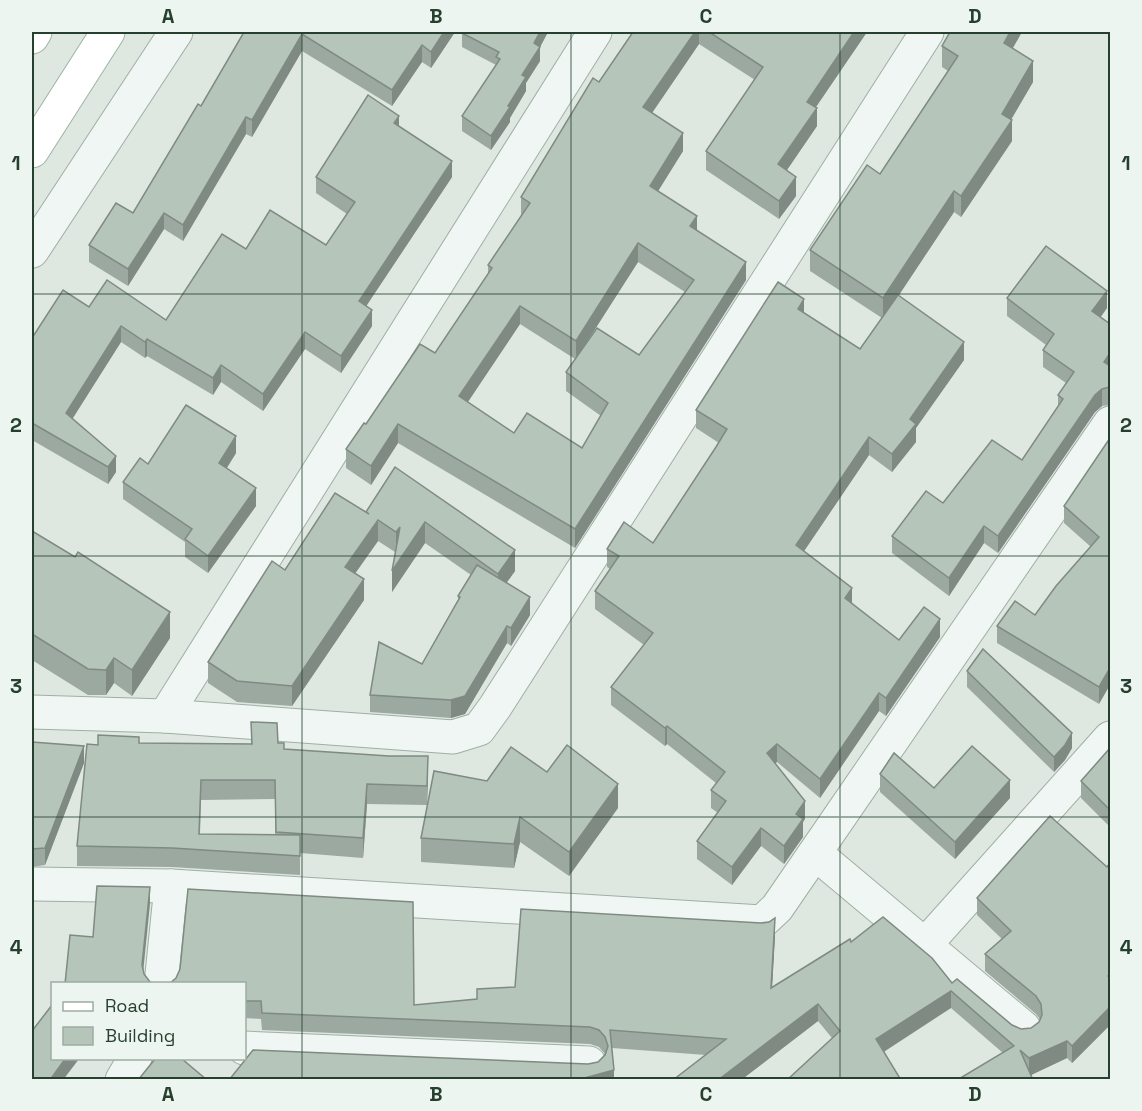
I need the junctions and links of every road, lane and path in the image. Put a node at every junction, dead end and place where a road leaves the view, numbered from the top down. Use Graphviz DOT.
graph roads {
  1 [pos="35,32"];
  2 [pos="108,32"];
  3 [pos="176,32"];
  4 [pos="594,32"];
  5 [pos="927,32"];
  6 [pos="32,37"];
  7 [pos="32,152"];
  8 [pos="32,251"];
  9 [pos="1110,423"];
  10 [pos="32,712"];
  11 [pos="165,716"];
  12 [pos="1110,738"];
  13 [pos="815,853"];
  14 [pos="32,884"];
  15 [pos="171,886"];
  16 [pos="924,946"];
  17 [pos="161,982"];
  18 [pos="1024,1028"];
  19 [pos="246,1048"];
  20 [pos="134,1060"];
  21 [pos="589,1063"];
  22 [pos="122,1080"];
  1 -- 6 [label="main road"];
  2 -- 7 [label="main road"];
  3 -- 8 [label="street"];
  4 -- 11 [label="street"];
  5 -- 11 [label="street"];
  9 -- 13 [label="street"];
  10 -- 11 [label="street"];
  12 -- 16 [label="street"];
  13 -- 15 [label="street"];
  13 -- 16 [label="street"];
  14 -- 15 [label="street"];
  15 -- 17 [label="street"];
  16 -- 18 [label="street"];
  19 -- 21 [label="street"];
  20 -- 22 [label="street"];
}
